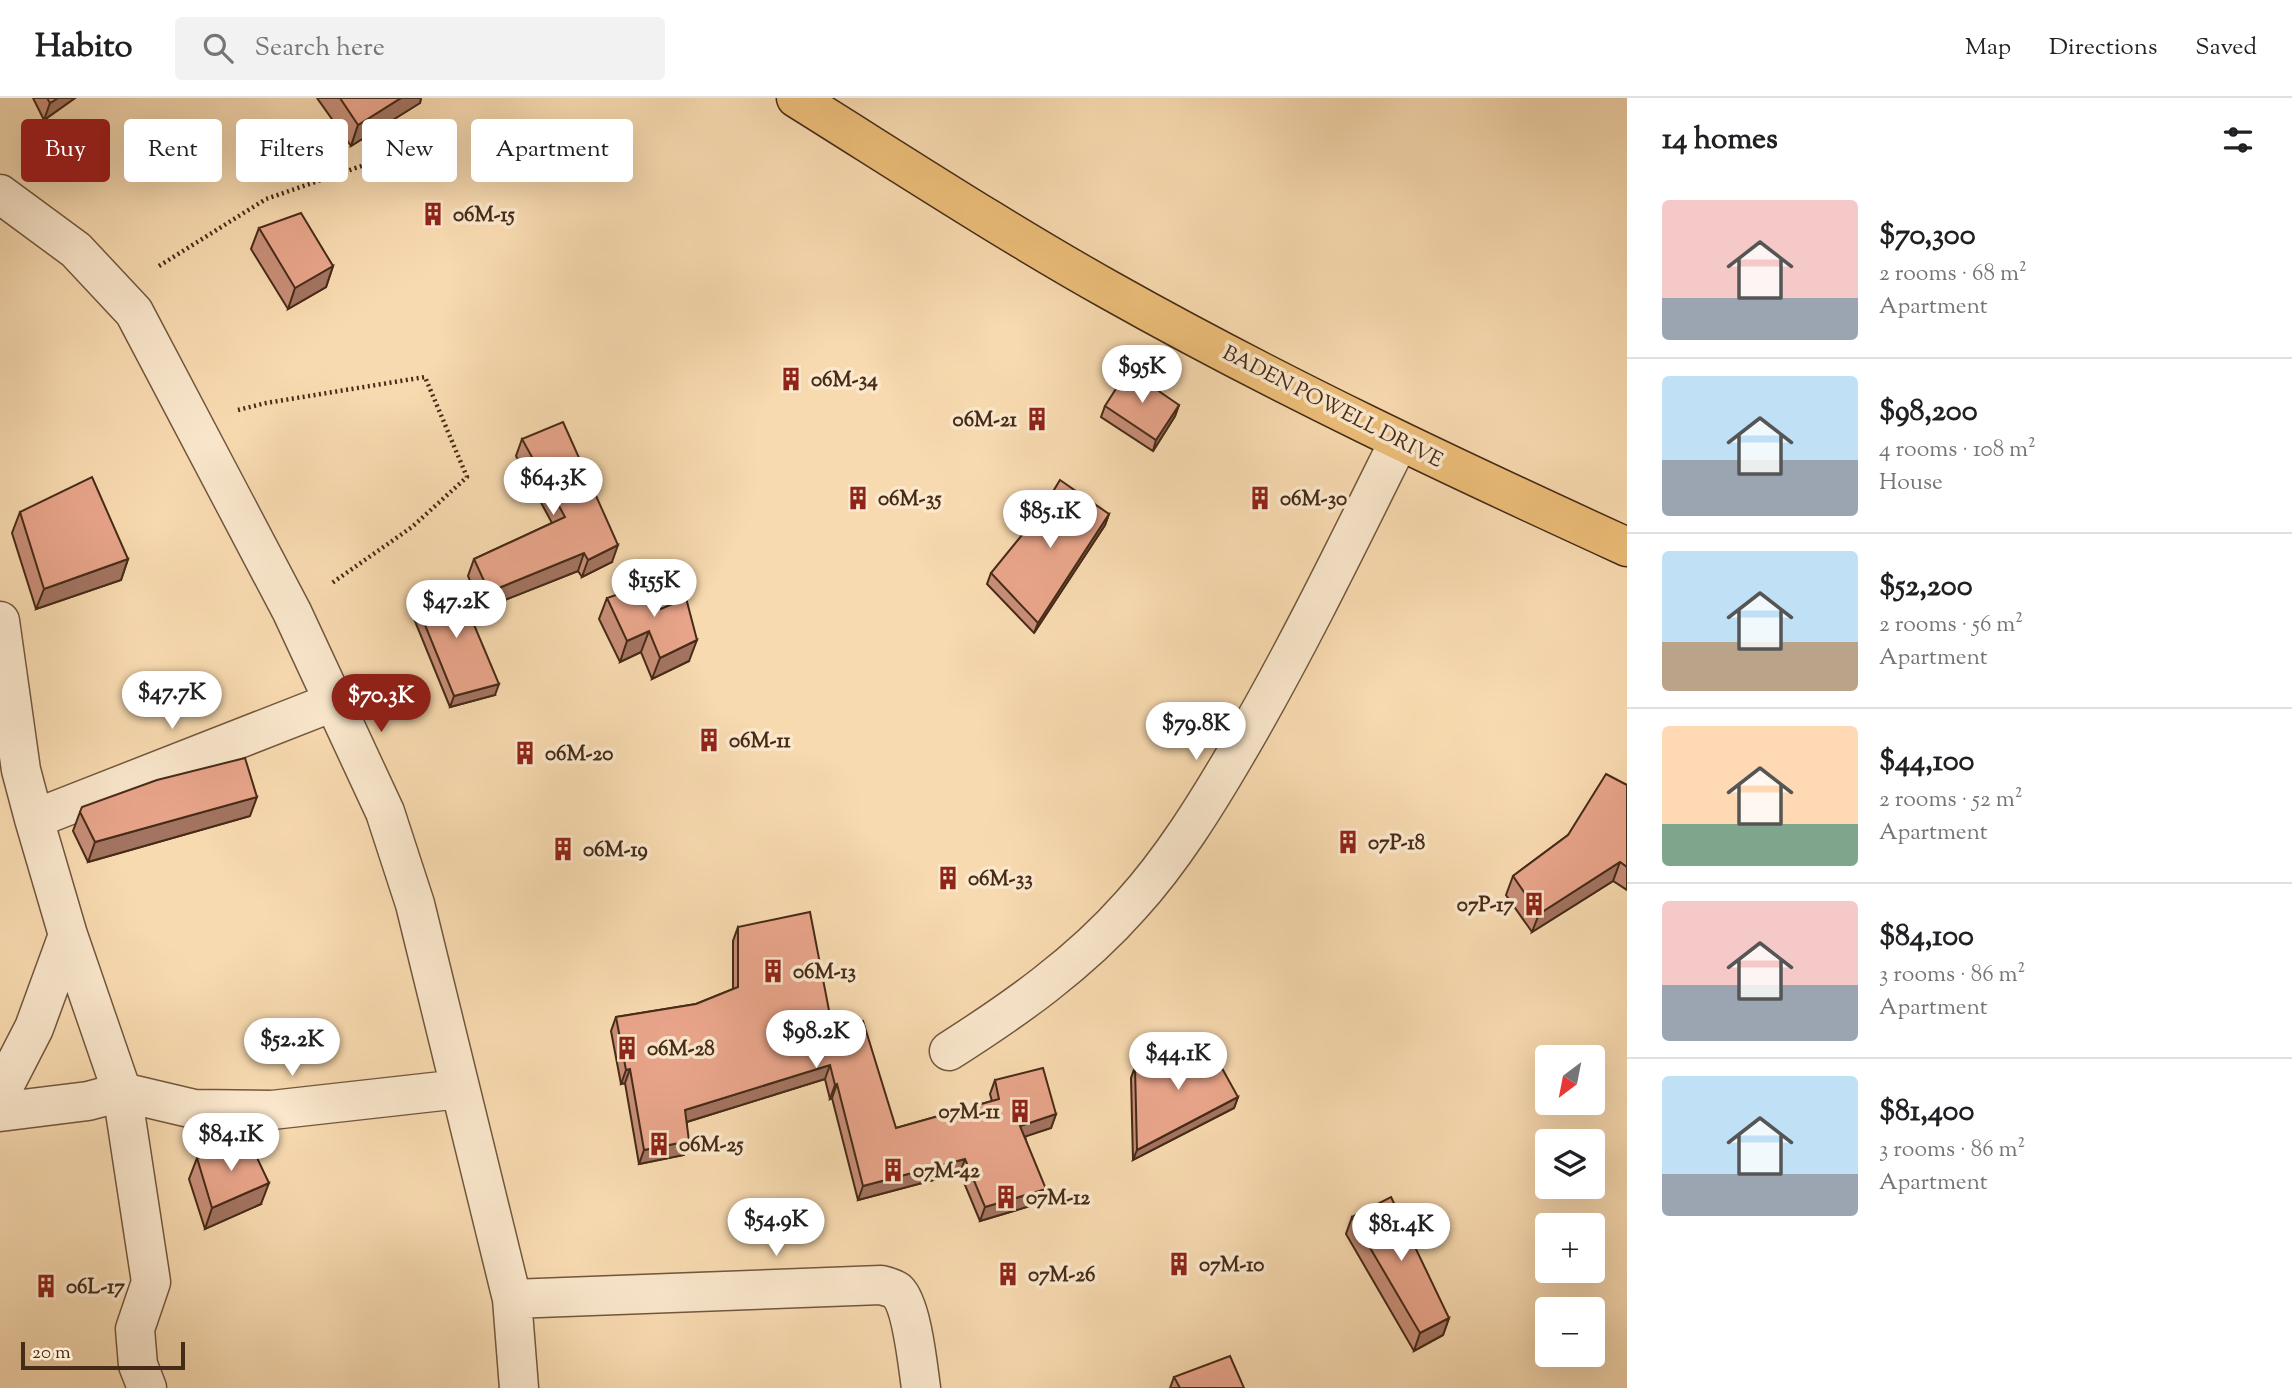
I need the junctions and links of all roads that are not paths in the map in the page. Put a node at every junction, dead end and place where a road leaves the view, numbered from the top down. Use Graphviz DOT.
graph roads {
  1 [pos="796,98"];
  2 [pos="1,197"];
  3 [pos="1399,441"];
  4 [pos="1627,547"];
  5 [pos="0,621"];
  6 [pos="333,702"];
  7 [pos="34,818"];
  8 [pos="68,936"];
  9 [pos="949,1051"];
  10 [pos="460,1089"];
  11 [pos="122,1092"];
  12 [pos="0,1094"];
  13 [pos="0,1112"];
  14 [pos="512,1299"];
  15 [pos="147,1388"];
  16 [pos="519,1388"];
  17 [pos="921,1388"];
  1 -- 3 [label="main road, BADEN POWELL DRIVE"];
  2 -- 6 [label="street"];
  3 -- 4 [label="main road, BADEN POWELL DRIVE"];
  3 -- 9 [label="street"];
  5 -- 7 [label="street"];
  6 -- 7 [label="street"];
  6 -- 10 [label="street"];
  7 -- 8 [label="street"];
  8 -- 11 [label="street"];
  8 -- 12 [label="street"];
  10 -- 11 [label="street"];
  10 -- 14 [label="street"];
  11 -- 13 [label="street"];
  11 -- 15 [label="street"];
  14 -- 16 [label="street"];
  14 -- 17 [label="street"];
}
